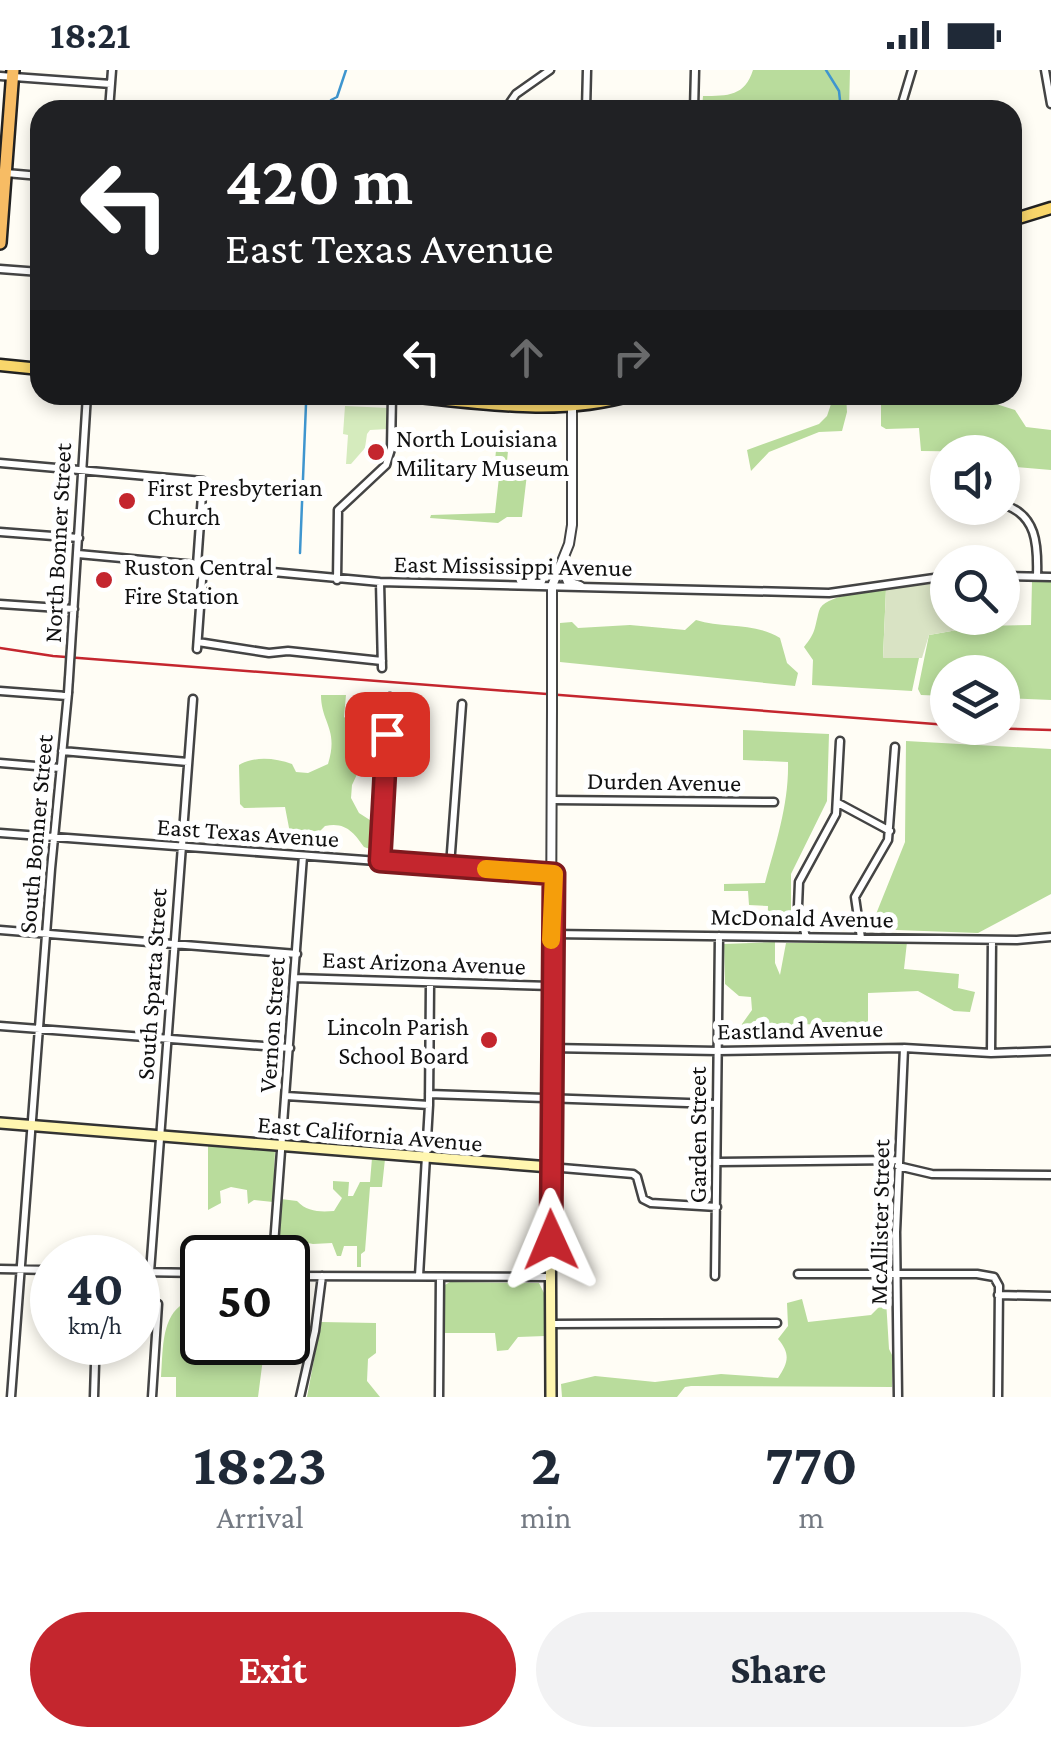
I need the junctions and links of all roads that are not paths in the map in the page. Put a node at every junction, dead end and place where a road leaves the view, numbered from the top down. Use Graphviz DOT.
graph roads {
  1 [pos="112,70"];
  2 [pos="550,70"];
  3 [pos="587,70"];
  4 [pos="695,70"];
  5 [pos="912,70"];
  6 [pos="1046,70"];
  7 [pos="9,74"];
  8 [pos="111,84"];
  9 [pos="110,100"];
  10 [pos="512,100"];
  11 [pos="586,100"];
  12 [pos="694,100"];
  13 [pos="903,100"];
  14 [pos="1051,104"];
  15 [pos="3,173"];
  16 [pos="30,175"];
  17 [pos="1051,208"];
  18 [pos="1022,217"];
  19 [pos="0,243"];
  20 [pos="0,269"];
  21 [pos="30,271"];
  22 [pos="0,365"];
  23 [pos="30,368"];
  24 [pos="30,369"];
  25 [pos="0,378"];
  26 [pos="87,405"];
  27 [pos="395,405"];
  28 [pos="556,405"];
  29 [pos="581,405"];
  30 [pos="595,405"];
  31 [pos="572,406"];
  32 [pos="572,441"];
  33 [pos="0,463"];
  34 [pos="84,470"];
  35 [pos="1020,513"];
  36 [pos="0,532"];
  37 [pos="79,538"];
  38 [pos="78,554"];
  39 [pos="562,561"];
  40 [pos="200,565"];
  41 [pos="1020,576"];
  42 [pos="1036,576"];
  43 [pos="1051,577"];
  44 [pos="930,579"];
  45 [pos="337,580"];
  46 [pos="380,582"];
  47 [pos="552,586"];
  48 [pos="580,586"];
  49 [pos="0,604"];
  50 [pos="74,612"];
  51 [pos="0,692"];
  52 [pos="67,694"];
  53 [pos="390,696"];
  54 [pos="193,698"];
  55 [pos="462,704"];
  56 [pos="840,741"];
  57 [pos="895,747"];
  58 [pos="62,752"];
  59 [pos="188,762"];
  60 [pos="0,763"];
  61 [pos="60,768"];
  62 [pos="553,800"];
  63 [pos="774,802"];
  64 [pos="838,803"];
  65 [pos="890,831"];
  66 [pos="0,833"];
  67 [pos="54,838"];
  68 [pos="181,848"];
  69 [pos="303,856"];
  70 [pos="380,861"];
  71 [pos="450,866"];
  72 [pos="554,874"];
  73 [pos="0,930"];
  74 [pos="46,933"];
  75 [pos="552,934"];
  76 [pos="719,936"];
  77 [pos="806,937"];
  78 [pos="1051,937"];
  79 [pos="861,938"];
  80 [pos="992,940"];
  81 [pos="174,944"];
  82 [pos="296,954"];
  83 [pos="295,978"];
  84 [pos="430,984"];
  85 [pos="551,986"];
  86 [pos="0,1026"];
  87 [pos="39,1030"];
  88 [pos="167,1039"];
  89 [pos="290,1048"];
  90 [pos="550,1048"];
  91 [pos="904,1048"];
  92 [pos="718,1051"];
  93 [pos="1051,1051"];
  94 [pos="991,1052"];
  95 [pos="429,1094"];
  96 [pos="286,1096"];
  97 [pos="550,1096"];
  98 [pos="716,1104"];
  99 [pos="429,1105"];
  100 [pos="0,1123"];
  101 [pos="32,1126"];
  102 [pos="159,1136"];
  103 [pos="283,1146"];
  104 [pos="426,1158"];
  105 [pos="718,1162"];
  106 [pos="898,1163"];
  107 [pos="550,1167"];
  108 [pos="1051,1175"];
  109 [pos="717,1208"];
  110 [pos="152,1235"];
  111 [pos="275,1235"];
  112 [pos="0,1268"];
  113 [pos="22,1269"];
  114 [pos="30,1269"];
  115 [pos="798,1274"];
  116 [pos="896,1275"];
  117 [pos="310,1276"];
  118 [pos="322,1276"];
  119 [pos="419,1276"];
  120 [pos="440,1276"];
  121 [pos="715,1276"];
  122 [pos="551,1277"];
  123 [pos="998,1295"];
  124 [pos="1051,1296"];
  125 [pos="778,1323"];
  126 [pos="551,1324"];
  127 [pos="95,1365"];
  128 [pos="154,1365"];
  129 [pos="11,1397"];
  130 [pos="94,1397"];
  131 [pos="152,1397"];
  132 [pos="300,1397"];
  133 [pos="439,1397"];
  134 [pos="551,1397"];
  135 [pos="898,1397"];
  136 [pos="998,1397"];
  1 -- 8 [label="street"];
  2 -- 10 [label="street"];
  3 -- 11 [label="street"];
  4 -- 12 [label="street"];
  5 -- 13 [label="street"];
  6 -- 14 [label="street"];
  7 -- 8 [label="street"];
  7 -- 15 [label="highway"];
  8 -- 9 [label="street"];
  15 -- 16 [label="street"];
  15 -- 19 [label="highway"];
  17 -- 18 [label="main road"];
  20 -- 21 [label="street"];
  22 -- 23 [label="main road"];
  24 -- 25 [label="main road"];
  26 -- 34 [label="street, North Bonner Street"];
  27 -- 45 [label="street"];
  28 -- 31 [label="main road"];
  29 -- 31 [label="main road"];
  30 -- 32 [label="street"];
  31 -- 32 [label="street"];
  32 -- 39 [label="street"];
  33 -- 34 [label="street"];
  34 -- 37 [label="street, North Bonner Street"];
  34 -- 40 [label="street"];
  35 -- 42 [label="street"];
  36 -- 37 [label="street"];
  37 -- 38 [label="street, North Bonner Street"];
  38 -- 40 [label="street, East Mississippi Avenue"];
  38 -- 50 [label="street, North Bonner Street"];
  39 -- 47 [label="street"];
  39 -- 48 [label="street"];
  40 -- 45 [label="street, East Mississippi Avenue"];
  40 -- 46 [label="street"];
  41 -- 42 [label="street"];
  42 -- 43 [label="street"];
  44 -- 48 [label="street, East Mississippi Avenue"];
  45 -- 46 [label="street, East Mississippi Avenue"];
  46 -- 47 [label="street, East Mississippi Avenue"];
  47 -- 48 [label="street, East Mississippi Avenue"];
  47 -- 62 [label="street, bridge"];
  49 -- 50 [label="street"];
  50 -- 52 [label="street, North Bonner Street, bridge"];
  51 -- 52 [label="street"];
  52 -- 58 [label="street, South Bonner Street"];
  53 -- 70 [label="street"];
  54 -- 59 [label="street, South Sparta Street"];
  55 -- 71 [label="street"];
  56 -- 64 [label="street"];
  57 -- 65 [label="street"];
  58 -- 59 [label="street"];
  58 -- 61 [label="street, South Bonner Street"];
  59 -- 68 [label="street, South Sparta Street"];
  60 -- 61 [label="street"];
  61 -- 67 [label="street, South Bonner Street"];
  62 -- 63 [label="street, Durden Avenue"];
  62 -- 72 [label="street"];
  64 -- 65 [label="street"];
  64 -- 77 [label="street"];
  65 -- 79 [label="street"];
  66 -- 67 [label="street, East Texas Avenue"];
  67 -- 68 [label="street, East Texas Avenue"];
  67 -- 74 [label="street, South Bonner Street"];
  68 -- 69 [label="street, East Texas Avenue"];
  68 -- 81 [label="street, South Sparta Street"];
  69 -- 70 [label="street, East Texas Avenue"];
  69 -- 82 [label="street, Vernon Street"];
  70 -- 71 [label="street, East Texas Avenue"];
  71 -- 72 [label="street, East Texas Avenue"];
  72 -- 75 [label="street"];
  73 -- 74 [label="street, East Arizona Avenue"];
  74 -- 81 [label="street, East Arizona Avenue"];
  74 -- 87 [label="street, South Bonner Street"];
  75 -- 76 [label="street, McDonald Avenue"];
  75 -- 85 [label="street"];
  76 -- 77 [label="street, McDonald Avenue"];
  76 -- 92 [label="street, Garden Street"];
  77 -- 79 [label="street, McDonald Avenue"];
  78 -- 80 [label="street, McDonald Avenue"];
  79 -- 80 [label="street, McDonald Avenue"];
  80 -- 94 [label="street"];
  81 -- 82 [label="street, East Arizona Avenue"];
  81 -- 88 [label="street, South Sparta Street"];
  82 -- 83 [label="street, Vernon Street"];
  83 -- 84 [label="street, East Arizona Avenue"];
  83 -- 89 [label="street, Vernon Street"];
  84 -- 85 [label="street, East Arizona Avenue"];
  84 -- 95 [label="street"];
  85 -- 90 [label="street"];
  86 -- 87 [label="street"];
  87 -- 88 [label="street"];
  87 -- 101 [label="street, South Bonner Street"];
  88 -- 89 [label="street"];
  88 -- 102 [label="street, South Sparta Street"];
  89 -- 96 [label="street, Vernon Street"];
  90 -- 92 [label="street, Eastland Avenue"];
  90 -- 97 [label="street"];
  91 -- 92 [label="street, Eastland Avenue"];
  91 -- 94 [label="street, Eastland Avenue"];
  91 -- 106 [label="street, McAllister Street"];
  92 -- 98 [label="street, Garden Street"];
  93 -- 94 [label="street, Eastland Avenue"];
  95 -- 97 [label="street"];
  95 -- 99 [label="street"];
  96 -- 99 [label="street"];
  96 -- 103 [label="street, Vernon Street"];
  97 -- 98 [label="street"];
  97 -- 107 [label="street"];
  98 -- 105 [label="street, Garden Street"];
  99 -- 104 [label="street"];
  100 -- 101 [label="main road, East California Avenue"];
  101 -- 102 [label="main road, East California Avenue"];
  101 -- 113 [label="street, South Bonner Street"];
  102 -- 103 [label="main road, East California Avenue"];
  102 -- 110 [label="street, South Sparta Street"];
  103 -- 104 [label="main road, East California Avenue"];
  103 -- 111 [label="street, Vernon Street"];
  104 -- 107 [label="main road, East California Avenue"];
  104 -- 119 [label="street"];
  105 -- 106 [label="street"];
  105 -- 109 [label="street, Garden Street"];
  106 -- 108 [label="street"];
  106 -- 116 [label="street, McAllister Street"];
  107 -- 109 [label="street, East California Avenue"];
  107 -- 122 [label="main road"];
  109 -- 121 [label="street, Garden Street"];
  112 -- 113 [label="street"];
  113 -- 114 [label="street"];
  113 -- 129 [label="street, South Bonner Street"];
  115 -- 116 [label="street"];
  116 -- 123 [label="street"];
  116 -- 135 [label="street, McAllister Street"];
  117 -- 118 [label="street"];
  118 -- 119 [label="street"];
  118 -- 132 [label="street"];
  119 -- 120 [label="street"];
  120 -- 122 [label="street"];
  120 -- 133 [label="street"];
  122 -- 126 [label="main road"];
  123 -- 124 [label="street"];
  123 -- 136 [label="street"];
  125 -- 126 [label="street"];
  126 -- 134 [label="main road"];
  127 -- 130 [label="street"];
  128 -- 131 [label="street"];
}
